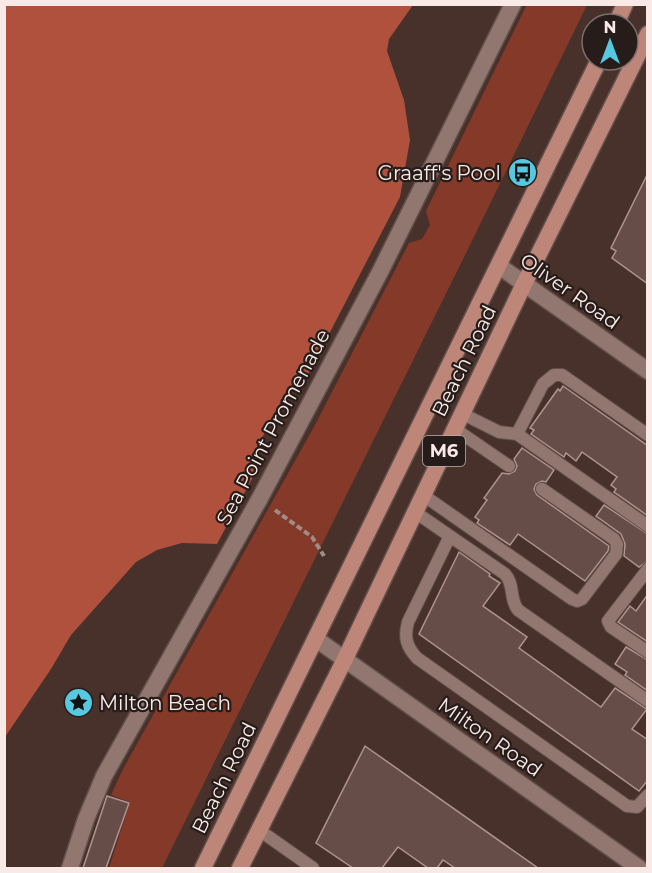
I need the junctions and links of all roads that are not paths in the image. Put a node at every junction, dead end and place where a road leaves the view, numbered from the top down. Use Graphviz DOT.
graph roads {
  1 [pos="513,4"];
  2 [pos="648,34"];
  3 [pos="593,72"];
  4 [pos="499,266"];
  5 [pos="524,284"];
  6 [pos="648,371"];
  7 [pos="459,421"];
  8 [pos="517,434"];
  9 [pos="648,435"];
  10 [pos="509,466"];
  11 [pos="542,489"];
  12 [pos="423,495"];
  13 [pos="415,512"];
  14 [pos="648,526"];
  15 [pos="450,536"];
  16 [pos="648,569"];
  17 [pos="316,639"];
  18 [pos="648,652"];
  19 [pos="345,659"];
  20 [pos="648,701"];
  21 [pos="648,795"];
  22 [pos="259,830"];
  23 [pos="70,868"];
  24 [pos="203,868"];
  25 [pos="240,868"];
  26 [pos="313,868"];
  27 [pos="639,868"];
  1 -- 23 [label="street, Sea Point Promenade"];
  2 -- 5 [label="main road, Beach Road / M6"];
  3 -- 4 [label="main road, Beach Road / M6"];
  4 -- 5 [label="street, Oliver Road"];
  4 -- 17 [label="main road, Beach Road / M6"];
  5 -- 6 [label="street, Oliver Road"];
  5 -- 7 [label="main road, Beach Road / M6"];
  7 -- 8 [label="lane"];
  7 -- 10 [label="lane"];
  7 -- 12 [label="main road, Beach Road / M6"];
  8 -- 9 [label="lane"];
  8 -- 14 [label="lane"];
  11 -- 12 [label="lane"];
  12 -- 13 [label="main road, Beach Road / M6"];
  13 -- 15 [label="lane"];
  13 -- 19 [label="main road, Beach Road / M6"];
  15 -- 20 [label="lane"];
  15 -- 21 [label="lane"];
  16 -- 18 [label="lane"];
  17 -- 19 [label="street, Milton Road"];
  17 -- 24 [label="main road, Beach Road / M6"];
  19 -- 22 [label="main road, Beach Road / M6"];
  19 -- 27 [label="street, Milton Road"];
  22 -- 25 [label="main road, Beach Road / M6"];
  22 -- 26 [label="lane"];
}
